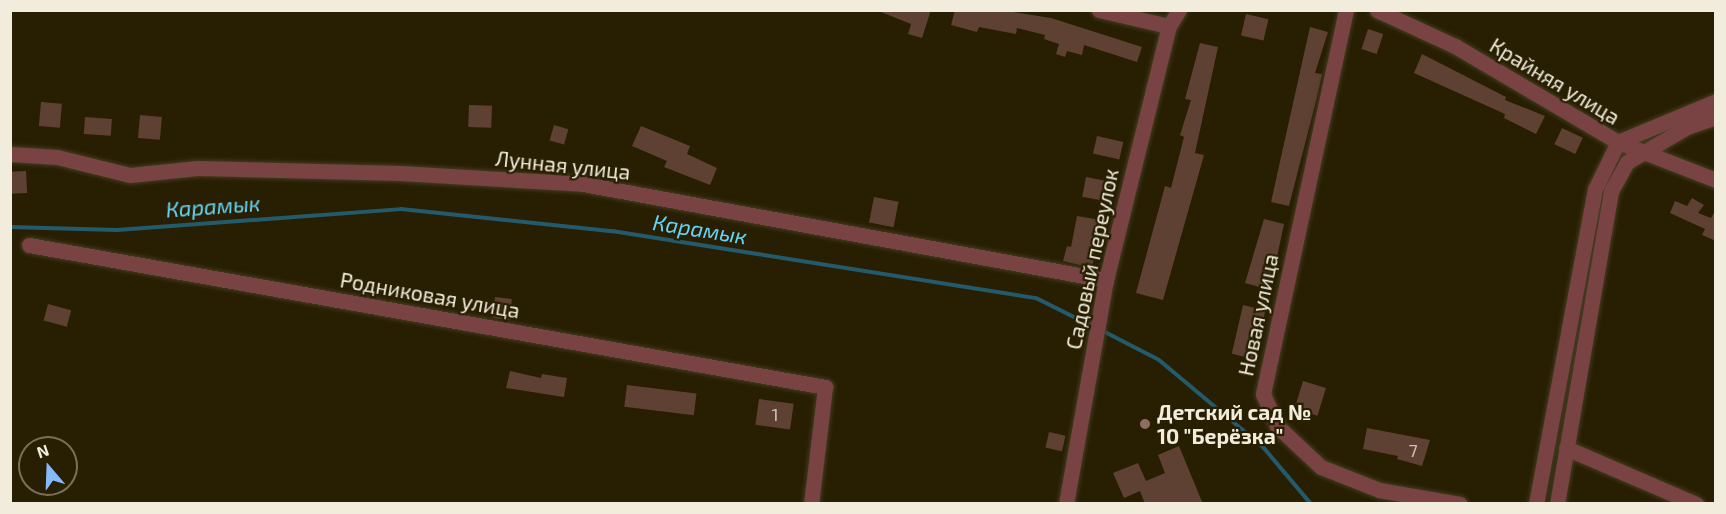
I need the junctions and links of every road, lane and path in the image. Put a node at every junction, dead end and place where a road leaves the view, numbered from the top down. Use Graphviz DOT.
graph roads {
  1 [pos="1099,10"];
  2 [pos="1179,10"];
  3 [pos="1346,10"];
  4 [pos="1377,10"];
  5 [pos="1169,26"];
  6 [pos="1716,101"];
  7 [pos="1716,117"];
  8 [pos="1618,142"];
  9 [pos="1644,152"];
  10 [pos="10,154"];
  11 [pos="1716,180"];
  12 [pos="28,244"];
  13 [pos="1106,280"];
  14 [pos="1566,448"];
  15 [pos="811,504"];
  16 [pos="1066,504"];
  17 [pos="1460,504"];
  18 [pos="1536,504"];
  19 [pos="1557,504"];
  20 [pos="1696,504"];
  1 -- 5 [label="street"];
  2 -- 5 [label="street"];
  3 -- 17 [label="street, Новая улица"];
  4 -- 8 [label="street, Крайняя улица"];
  5 -- 13 [label="street, Садовый переулок"];
  6 -- 8 [label="street"];
  7 -- 9 [label="street"];
  8 -- 9 [label="street, Крайняя улица"];
  8 -- 18 [label="street"];
  9 -- 11 [label="street, Крайняя улица"];
  9 -- 14 [label="street"];
  10 -- 13 [label="street, Лунная улица"];
  12 -- 15 [label="street, Родниковая улица"];
  13 -- 16 [label="street, Садовый переулок"];
  14 -- 19 [label="street"];
  14 -- 20 [label="street"];
}
